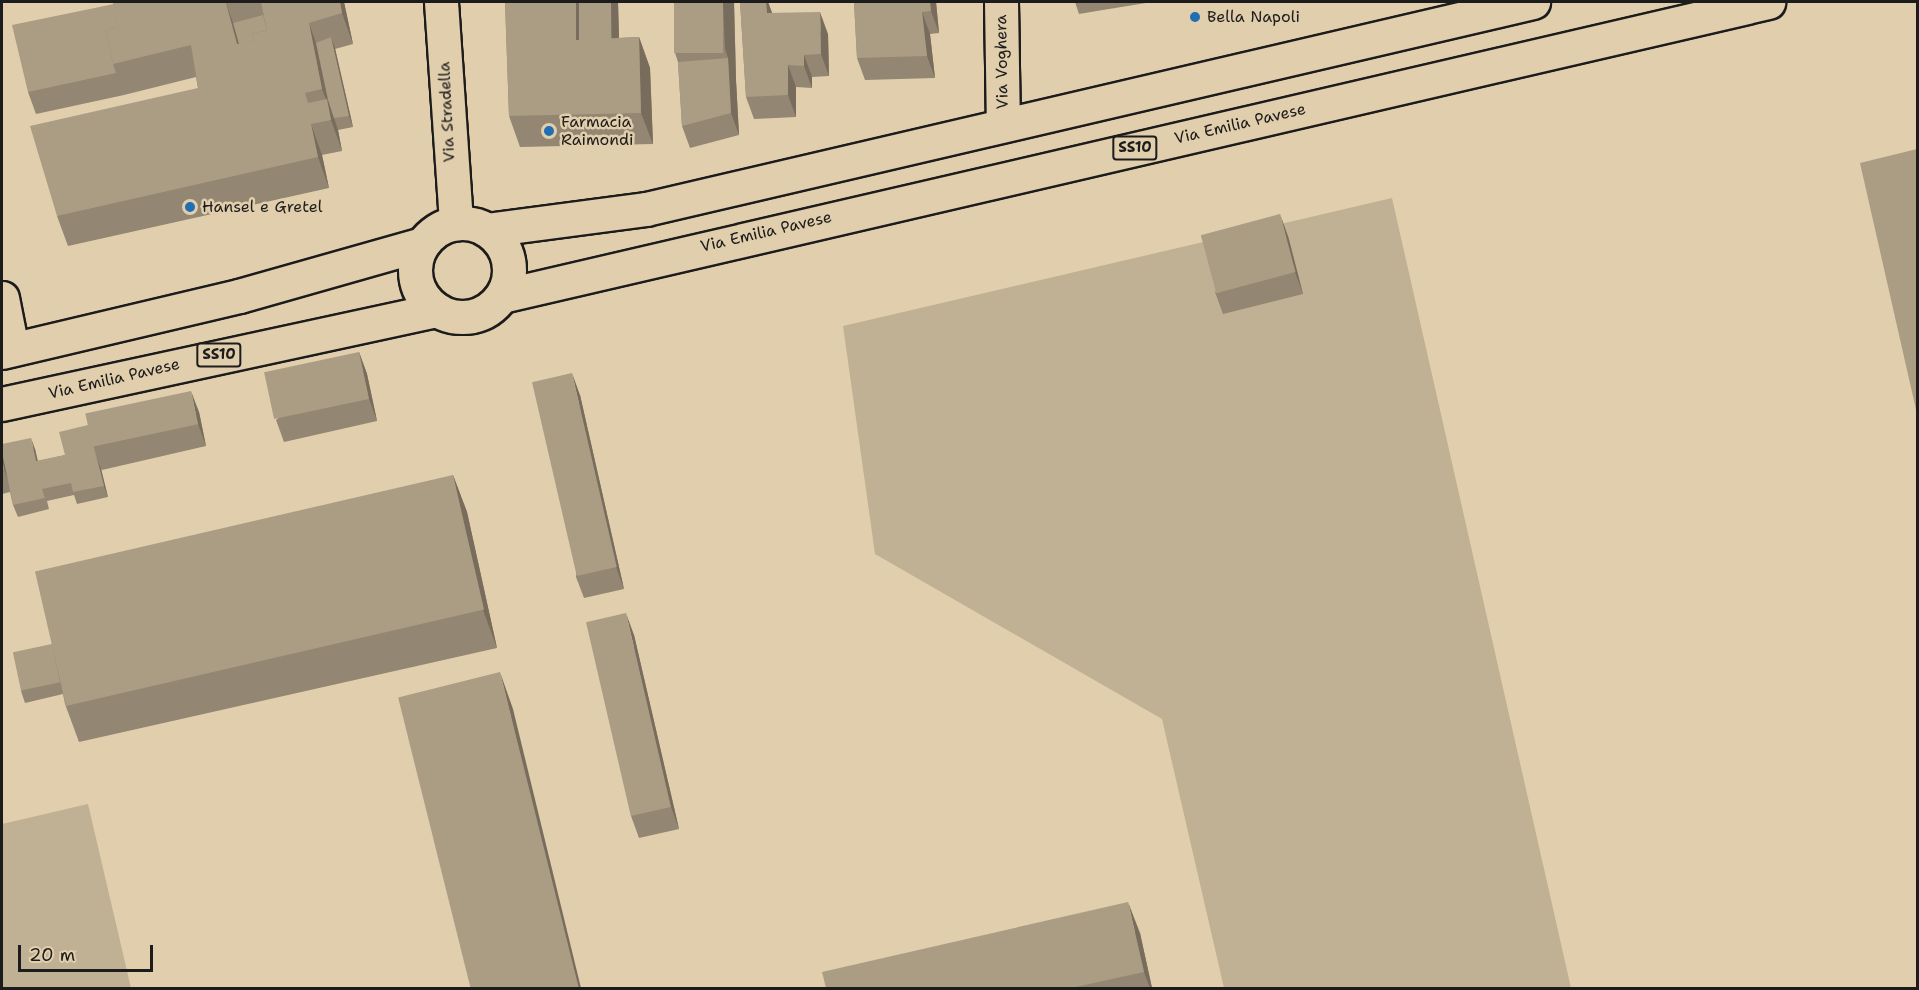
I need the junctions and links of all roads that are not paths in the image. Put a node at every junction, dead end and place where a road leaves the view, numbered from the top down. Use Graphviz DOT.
graph roads {
  1 [pos="441,2"];
  2 [pos="1000,2"];
  3 [pos="1533,2"];
  4 [pos="1768,2"];
  5 [pos="1003,123"];
  6 [pos="472,227"];
  7 [pos="423,244"];
  8 [pos="502,296"];
  9 [pos="2,298"];
  10 [pos="437,310"];
  11 [pos="7,350"];
  12 [pos="2,404"];
  1 -- 6 [label="main road, Via Stradella"];
  2 -- 5 [label="main road, Via Voghera"];
  3 -- 5 [label="main road"];
  4 -- 8 [label="main road, Via Emilia Pavese / SS10"];
  5 -- 6 [label="main road"];
  6 -- 7 [label="main road"];
  6 -- 8 [label="main road"];
  7 -- 10 [label="main road"];
  7 -- 11 [label="main road"];
  8 -- 10 [label="main road, Via Emilia Pavese / SS10"];
  9 -- 11 [label="main road"];
  10 -- 12 [label="main road, Via Emilia Pavese / SS10"];
}
